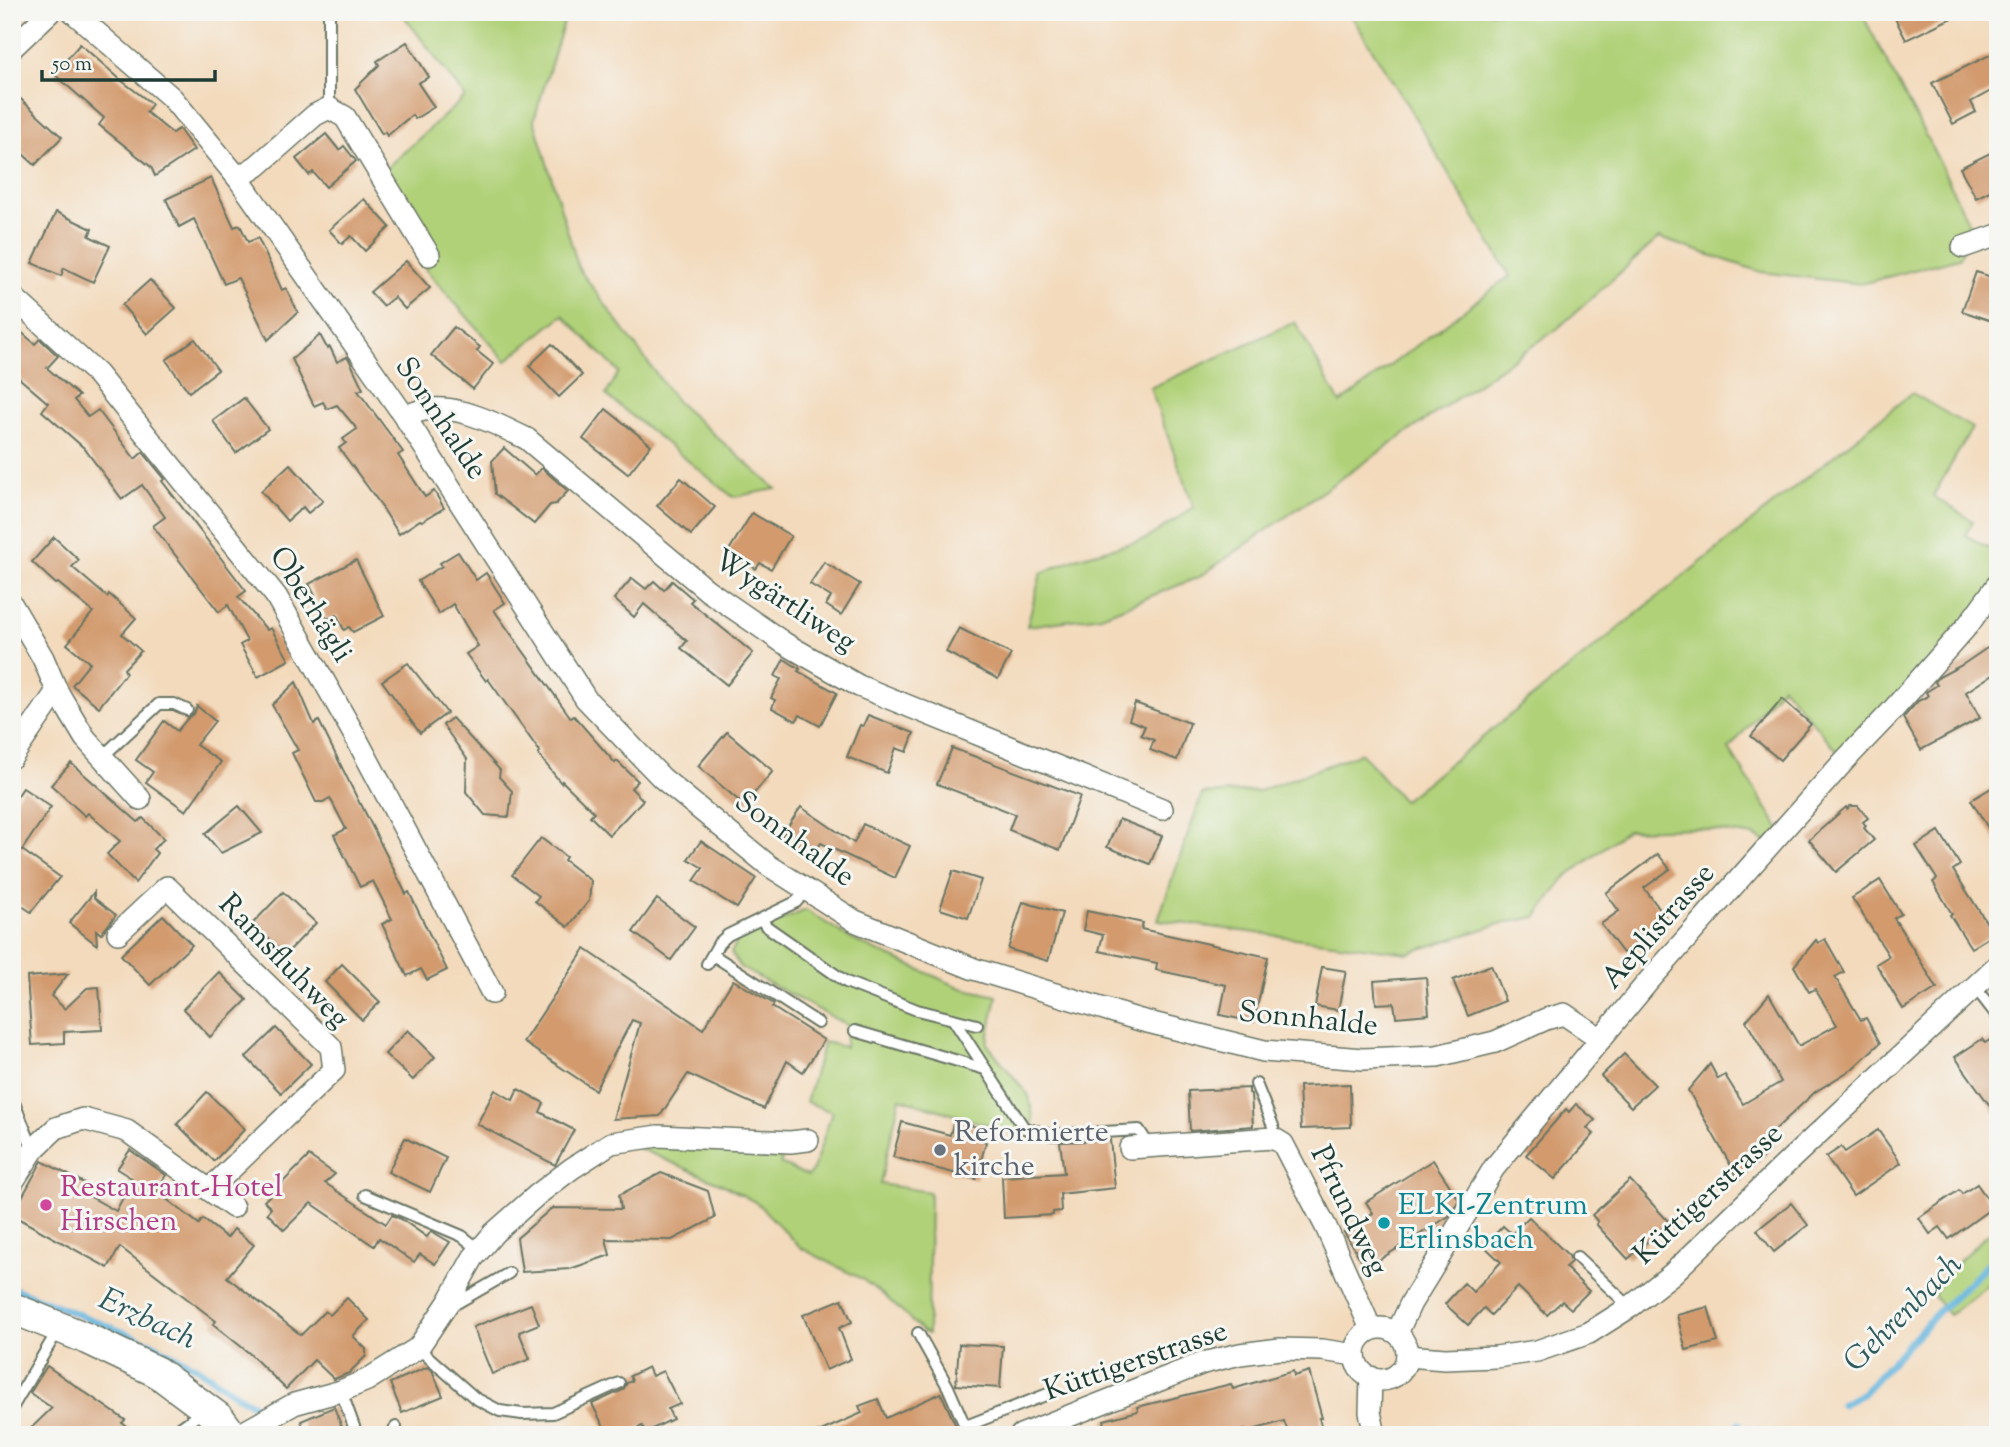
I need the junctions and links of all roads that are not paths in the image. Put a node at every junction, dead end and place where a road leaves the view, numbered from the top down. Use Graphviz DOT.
graph roads {
  1 [pos="50,12"];
  2 [pos="73,12"];
  3 [pos="329,12"];
  4 [pos="12,48"];
  5 [pos="329,108"];
  6 [pos="238,178"];
  7 [pos="1998,235"];
  8 [pos="1963,247"];
  9 [pos="429,255"];
  10 [pos="12,296"];
  11 [pos="405,417"];
  12 [pos="1998,584"];
  13 [pos="12,605"];
  14 [pos="57,691"];
  15 [pos="187,710"];
  16 [pos="12,757"];
  17 [pos="102,757"];
  18 [pos="140,799"];
  19 [pos="1162,809"];
  20 [pos="807,890"];
  21 [pos="762,920"];
  22 [pos="118,933"];
  23 [pos="1998,965"];
  24 [pos="1974,986"];
  25 [pos="492,993"];
  26 [pos="1998,1017"];
  27 [pos="953,1019"];
  28 [pos="818,1023"];
  29 [pos="977,1025"];
  30 [pos="855,1031"];
  31 [pos="1601,1039"];
  32 [pos="985,1069"];
  33 [pos="1256,1084"];
  34 [pos="12,1098"];
  35 [pos="1273,1138"];
  36 [pos="808,1140"];
  37 [pos="1140,1147"];
  38 [pos="34,1149"];
  39 [pos="12,1183"];
  40 [pos="211,1189"];
  41 [pos="365,1195"];
  42 [pos="233,1207"];
  43 [pos="480,1250"];
  44 [pos="1577,1257"];
  45 [pos="509,1273"];
  46 [pos="1630,1307"];
  47 [pos="13,1310"];
  48 [pos="442,1312"];
  49 [pos="60,1328"];
  50 [pos="1371,1329"];
  51 [pos="918,1333"];
  52 [pos="1397,1333"];
  53 [pos="418,1348"];
  54 [pos="1355,1355"];
  55 [pos="1407,1356"];
  56 [pos="1371,1377"];
  57 [pos="619,1383"];
  58 [pos="341,1391"];
  59 [pos="1048,1394"];
  60 [pos="12,1408"];
  61 [pos="207,1409"];
  62 [pos="967,1431"];
  63 [pos="170,1435"];
  64 [pos="232,1435"];
  65 [pos="239,1435"];
  66 [pos="356,1435"];
  67 [pos="1021,1435"];
  68 [pos="1375,1435"];
  1 -- 4 [label="street"];
  2 -- 6 [label="street, Sonnhalde"];
  3 -- 5 [label="lane"];
  5 -- 6 [label="street"];
  5 -- 9 [label="street"];
  6 -- 11 [label="street, Sonnhalde"];
  7 -- 8 [label="street"];
  10 -- 25 [label="street, Oberhägli"];
  11 -- 19 [label="street, Wygärtliweg"];
  11 -- 20 [label="street, Sonnhalde"];
  12 -- 31 [label="street, Aeplistrasse"];
  13 -- 14 [label="street"];
  14 -- 16 [label="street"];
  14 -- 17 [label="street"];
  15 -- 17 [label="lane"];
  17 -- 18 [label="street"];
  20 -- 21 [label="lane"];
  20 -- 31 [label="street, Sonnhalde"];
  21 -- 27 [label="lane"];
  21 -- 28 [label="lane"];
  22 -- 40 [label="street, Ramsfluhweg"];
  23 -- 24 [label="street, Küttigerstrasse"];
  24 -- 26 [label="lane"];
  24 -- 46 [label="street, Küttigerstrasse"];
  27 -- 29 [label="lane"];
  27 -- 32 [label="lane"];
  30 -- 32 [label="lane"];
  31 -- 52 [label="street, Aeplistrasse"];
  32 -- 37 [label="lane"];
  33 -- 35 [label="lane"];
  34 -- 38 [label="lane"];
  35 -- 37 [label="street, Pfrundweg"];
  35 -- 50 [label="street, Pfrundweg"];
  36 -- 43 [label="street"];
  38 -- 39 [label="street"];
  38 -- 40 [label="street"];
  40 -- 42 [label="street"];
  41 -- 43 [label="lane"];
  43 -- 48 [label="street"];
  44 -- 46 [label="lane"];
  45 -- 48 [label="lane"];
  46 -- 55 [label="street, Küttigerstrasse"];
  47 -- 49 [label="main road"];
  48 -- 53 [label="street"];
  49 -- 60 [label="lane"];
  49 -- 61 [label="main road"];
  50 -- 52 [label="street"];
  50 -- 54 [label="street"];
  51 -- 62 [label="lane"];
  52 -- 55 [label="street"];
  53 -- 57 [label="lane"];
  53 -- 58 [label="street"];
  54 -- 56 [label="street"];
  54 -- 67 [label="street, Küttigerstrasse"];
  55 -- 56 [label="street"];
  56 -- 68 [label="street"];
  58 -- 65 [label="street"];
  58 -- 66 [label="lane"];
  59 -- 62 [label="lane"];
  61 -- 63 [label="lane"];
  61 -- 64 [label="main road"];
}
